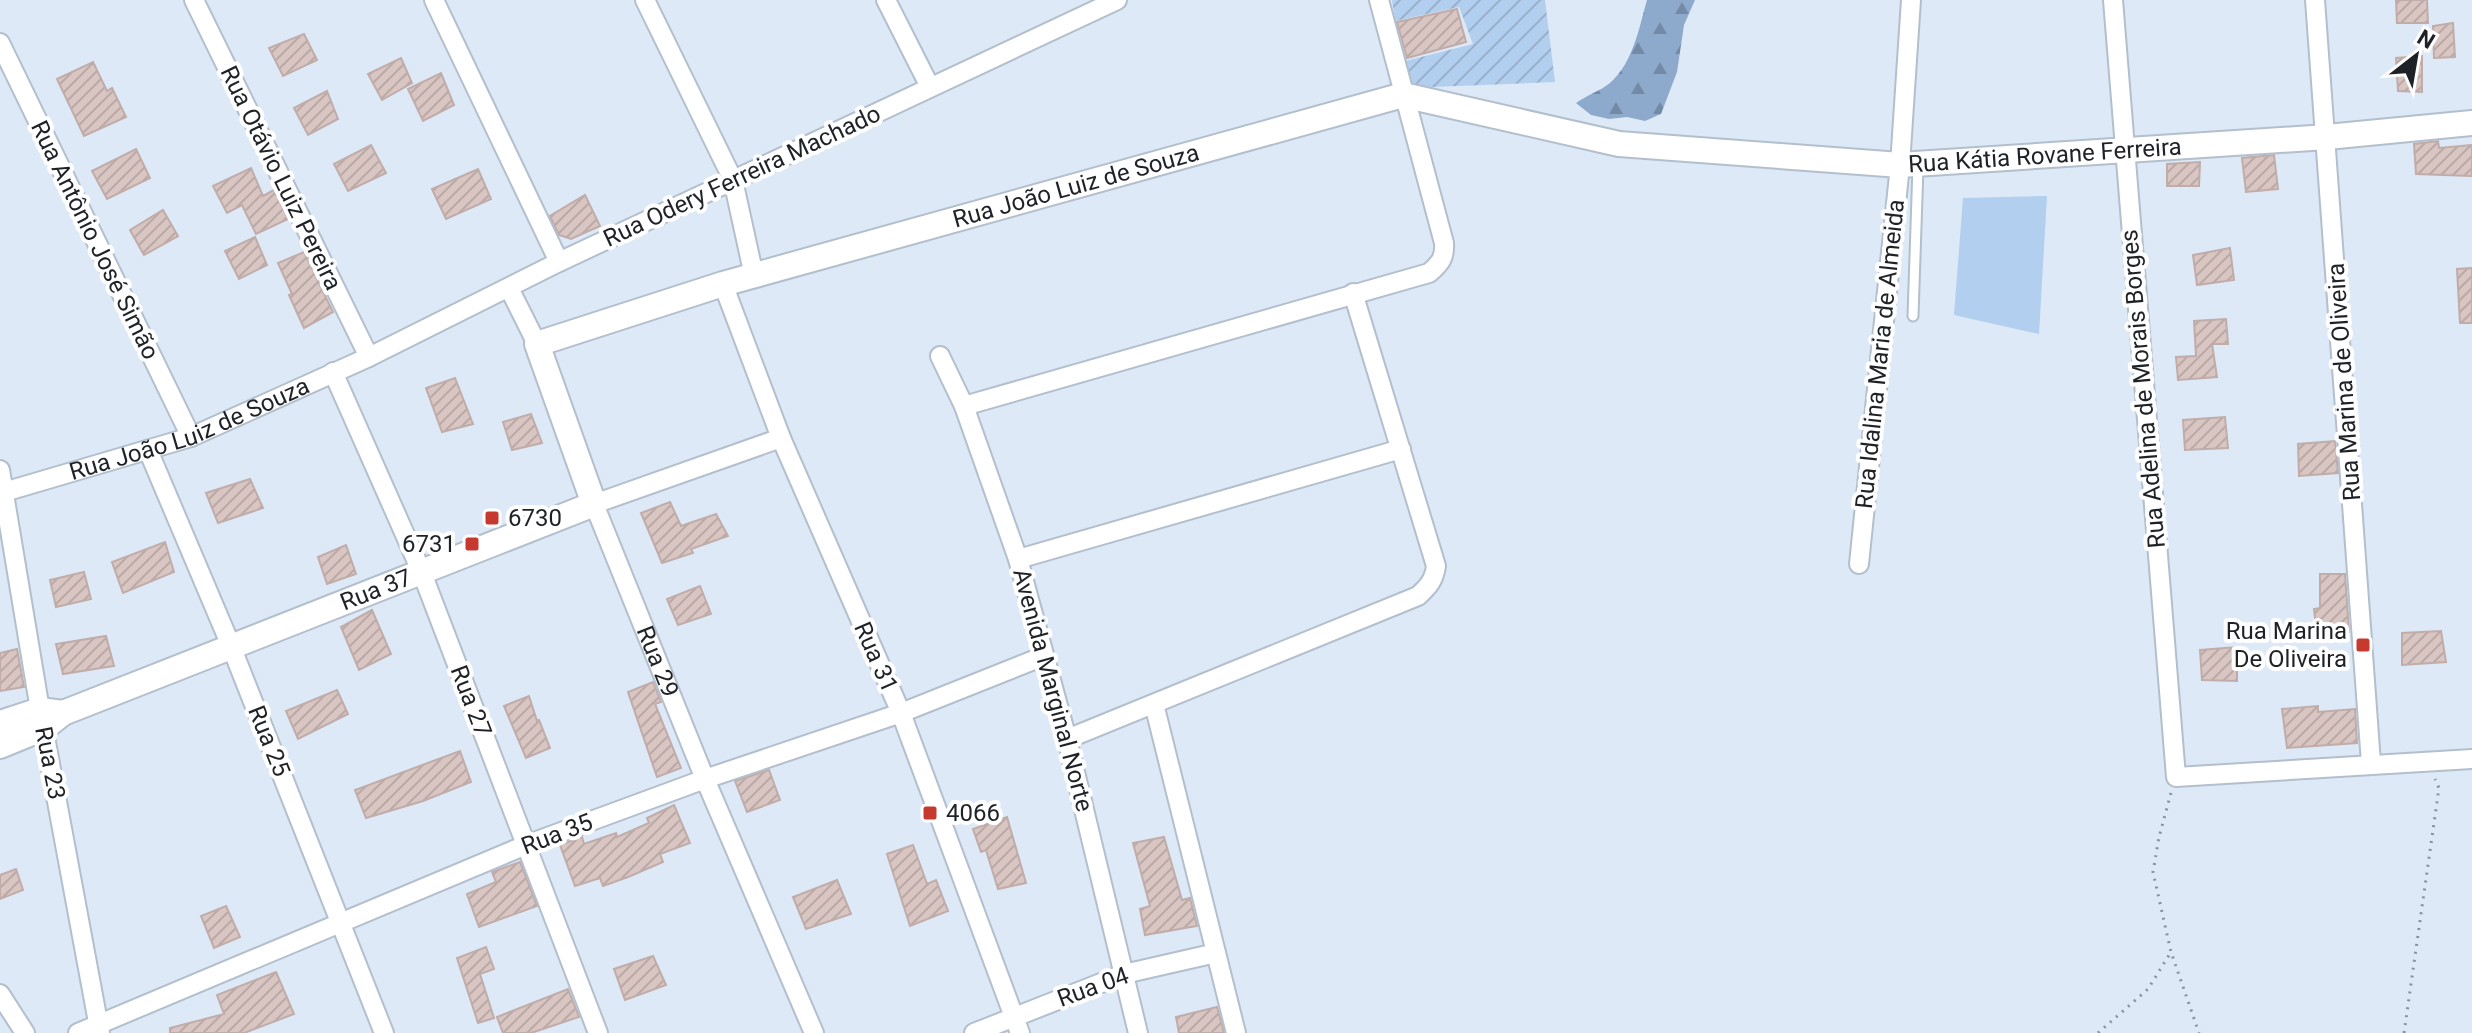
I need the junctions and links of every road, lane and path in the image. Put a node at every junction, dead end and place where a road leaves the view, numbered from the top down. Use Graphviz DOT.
graph roads {
  1 [pos="194,0"];
  2 [pos="434,0"];
  3 [pos="645,0"];
  4 [pos="886,0"];
  5 [pos="1379,0"];
  6 [pos="1911,0"];
  7 [pos="2113,0"];
  8 [pos="2315,0"];
  9 [pos="1105,3"];
  10 [pos="0,43"];
  11 [pos="930,87"];
  12 [pos="1403,95"];
  13 [pos="2472,123"];
  14 [pos="2327,137"];
  15 [pos="1619,144"];
  16 [pos="2124,149"];
  17 [pos="1909,164"];
  18 [pos="733,180"];
  19 [pos="559,262"];
  20 [pos="754,276"];
  21 [pos="723,284"];
  22 [pos="509,288"];
  23 [pos="1353,293"];
  24 [pos="1913,316"];
  25 [pos="537,344"];
  26 [pos="940,356"];
  27 [pos="369,357"];
  28 [pos="333,372"];
  29 [pos="964,406"];
  30 [pos="191,437"];
  31 [pos="781,438"];
  32 [pos="1401,449"];
  33 [pos="148,450"];
  34 [pos="0,470"];
  35 [pos="4,492"];
  36 [pos="594,504"];
  37 [pos="1018,559"];
  38 [pos="1859,564"];
  39 [pos="422,573"];
  40 [pos="231,646"];
  41 [pos="1044,656"];
  42 [pos="1154,704"];
  43 [pos="901,713"];
  44 [pos="49,717"];
  45 [pos="0,723"];
  46 [pos="1067,739"];
  47 [pos="0,746"];
  48 [pos="2472,759"];
  49 [pos="2426,761"];
  50 [pos="2371,763"];
  51 [pos="2176,777"];
  52 [pos="705,779"];
  53 [pos="526,845"];
  54 [pos="341,922"];
  55 [pos="2171,952"];
  56 [pos="1216,953"];
  57 [pos="1124,974"];
  58 [pos="0,994"];
  59 [pos="1018,1025"];
  60 [pos="100,1029"];
  61 [pos="25,1033"];
  62 [pos="78,1033"];
  63 [pos="384,1033"];
  64 [pos="598,1033"];
  65 [pos="814,1033"];
  66 [pos="974,1033"];
  67 [pos="1138,1033"];
  68 [pos="1236,1033"];
  69 [pos="2098,1033"];
  70 [pos="2199,1033"];
  71 [pos="2404,1033"];
  1 -- 27 [label="street, Rua Otávio Luiz Pereira"];
  2 -- 19 [label="street"];
  3 -- 18 [label="street"];
  4 -- 11 [label="street"];
  5 -- 12 [label="street"];
  6 -- 17 [label="street, Rua Idalina Maria de Almeida"];
  7 -- 16 [label="street, Rua Adelina de Morais Borges"];
  8 -- 14 [label="street, Rua Marina de Oliveira"];
  9 -- 11 [label="street, Rua Odery Ferreira Machado"];
  10 -- 30 [label="street, Rua Antônio José Simão"];
  11 -- 18 [label="street, Rua Odery Ferreira Machado"];
  12 -- 15 [label="street, Rua João Luiz de Souza"];
  12 -- 20 [label="street, Rua João Luiz de Souza"];
  12 -- 23 [label="street"];
  13 -- 14 [label="street, Rua Kátia Rovane Ferreira"];
  14 -- 16 [label="street, Rua Kátia Rovane Ferreira"];
  14 -- 50 [label="street, Rua Marina de Oliveira"];
  15 -- 17 [label="street, Rua Kátia Rovane Ferreira"];
  16 -- 17 [label="street, Rua Kátia Rovane Ferreira"];
  16 -- 51 [label="street, Rua Adelina de Morais Borges"];
  17 -- 24 [label="lane"];
  17 -- 38 [label="street, Rua Idalina Maria de Almeida"];
  18 -- 19 [label="street, Rua Odery Ferreira Machado"];
  18 -- 20 [label="street"];
  19 -- 22 [label="street, Rua Odery Ferreira Machado"];
  20 -- 21 [label="street, Rua João Luiz de Souza"];
  21 -- 25 [label="street, Rua João Luiz de Souza"];
  21 -- 31 [label="street, Rua 31"];
  22 -- 25 [label="street, Rua 29"];
  22 -- 27 [label="street, Rua Odery Ferreira Machado"];
  23 -- 29 [label="street"];
  23 -- 32 [label="street"];
  25 -- 36 [label="street, Rua 29"];
  26 -- 29 [label="street, Avenida Marginal Norte"];
  27 -- 28 [label="street, Rua João Luiz de Souza"];
  28 -- 30 [label="street, Rua João Luiz de Souza"];
  28 -- 39 [label="street, Rua 27"];
  29 -- 37 [label="street, Avenida Marginal Norte"];
  30 -- 33 [label="street, Rua João Luiz de Souza"];
  31 -- 36 [label="street, Rua 37"];
  31 -- 43 [label="street, Rua 31"];
  32 -- 37 [label="street"];
  32 -- 42 [label="street"];
  33 -- 35 [label="street, Rua João Luiz de Souza"];
  33 -- 40 [label="street, Rua 25"];
  34 -- 35 [label="street, Rua 23"];
  35 -- 44 [label="street, Rua 23"];
  36 -- 39 [label="street, Rua 37"];
  36 -- 52 [label="street, Rua 29"];
  37 -- 41 [label="street, Avenida Marginal Norte"];
  39 -- 40 [label="street, Rua 37"];
  39 -- 53 [label="street, Rua 27"];
  40 -- 44 [label="street, Rua 37"];
  40 -- 54 [label="street, Rua 25"];
  41 -- 43 [label="street, Rua 35"];
  41 -- 46 [label="street, Avenida Marginal Norte"];
  42 -- 46 [label="street"];
  42 -- 56 [label="street"];
  43 -- 52 [label="street, Rua 35"];
  43 -- 59 [label="street, Rua 31"];
  44 -- 45 [label="street"];
  44 -- 47 [label="street"];
  44 -- 60 [label="street, Rua 23"];
  46 -- 57 [label="street, Avenida Marginal Norte"];
  48 -- 49 [label="street"];
  49 -- 50 [label="street"];
  49 -- 71 [label="path"];
  50 -- 51 [label="street"];
  51 -- 55 [label="path"];
  52 -- 53 [label="street, Rua 35"];
  52 -- 65 [label="street, Rua 29"];
  53 -- 54 [label="street, Rua 35"];
  53 -- 64 [label="street, Rua 27"];
  54 -- 60 [label="street, Rua 35"];
  54 -- 63 [label="street, Rua 25"];
  55 -- 69 [label="path"];
  55 -- 70 [label="path"];
  56 -- 57 [label="street, Rua 04"];
  56 -- 68 [label="street"];
  57 -- 59 [label="street, Rua 04"];
  57 -- 67 [label="street, Avenida Marginal Norte"];
  58 -- 61 [label="street"];
  59 -- 66 [label="street, Rua 04"];
  60 -- 62 [label="street, Rua 35"];
}
